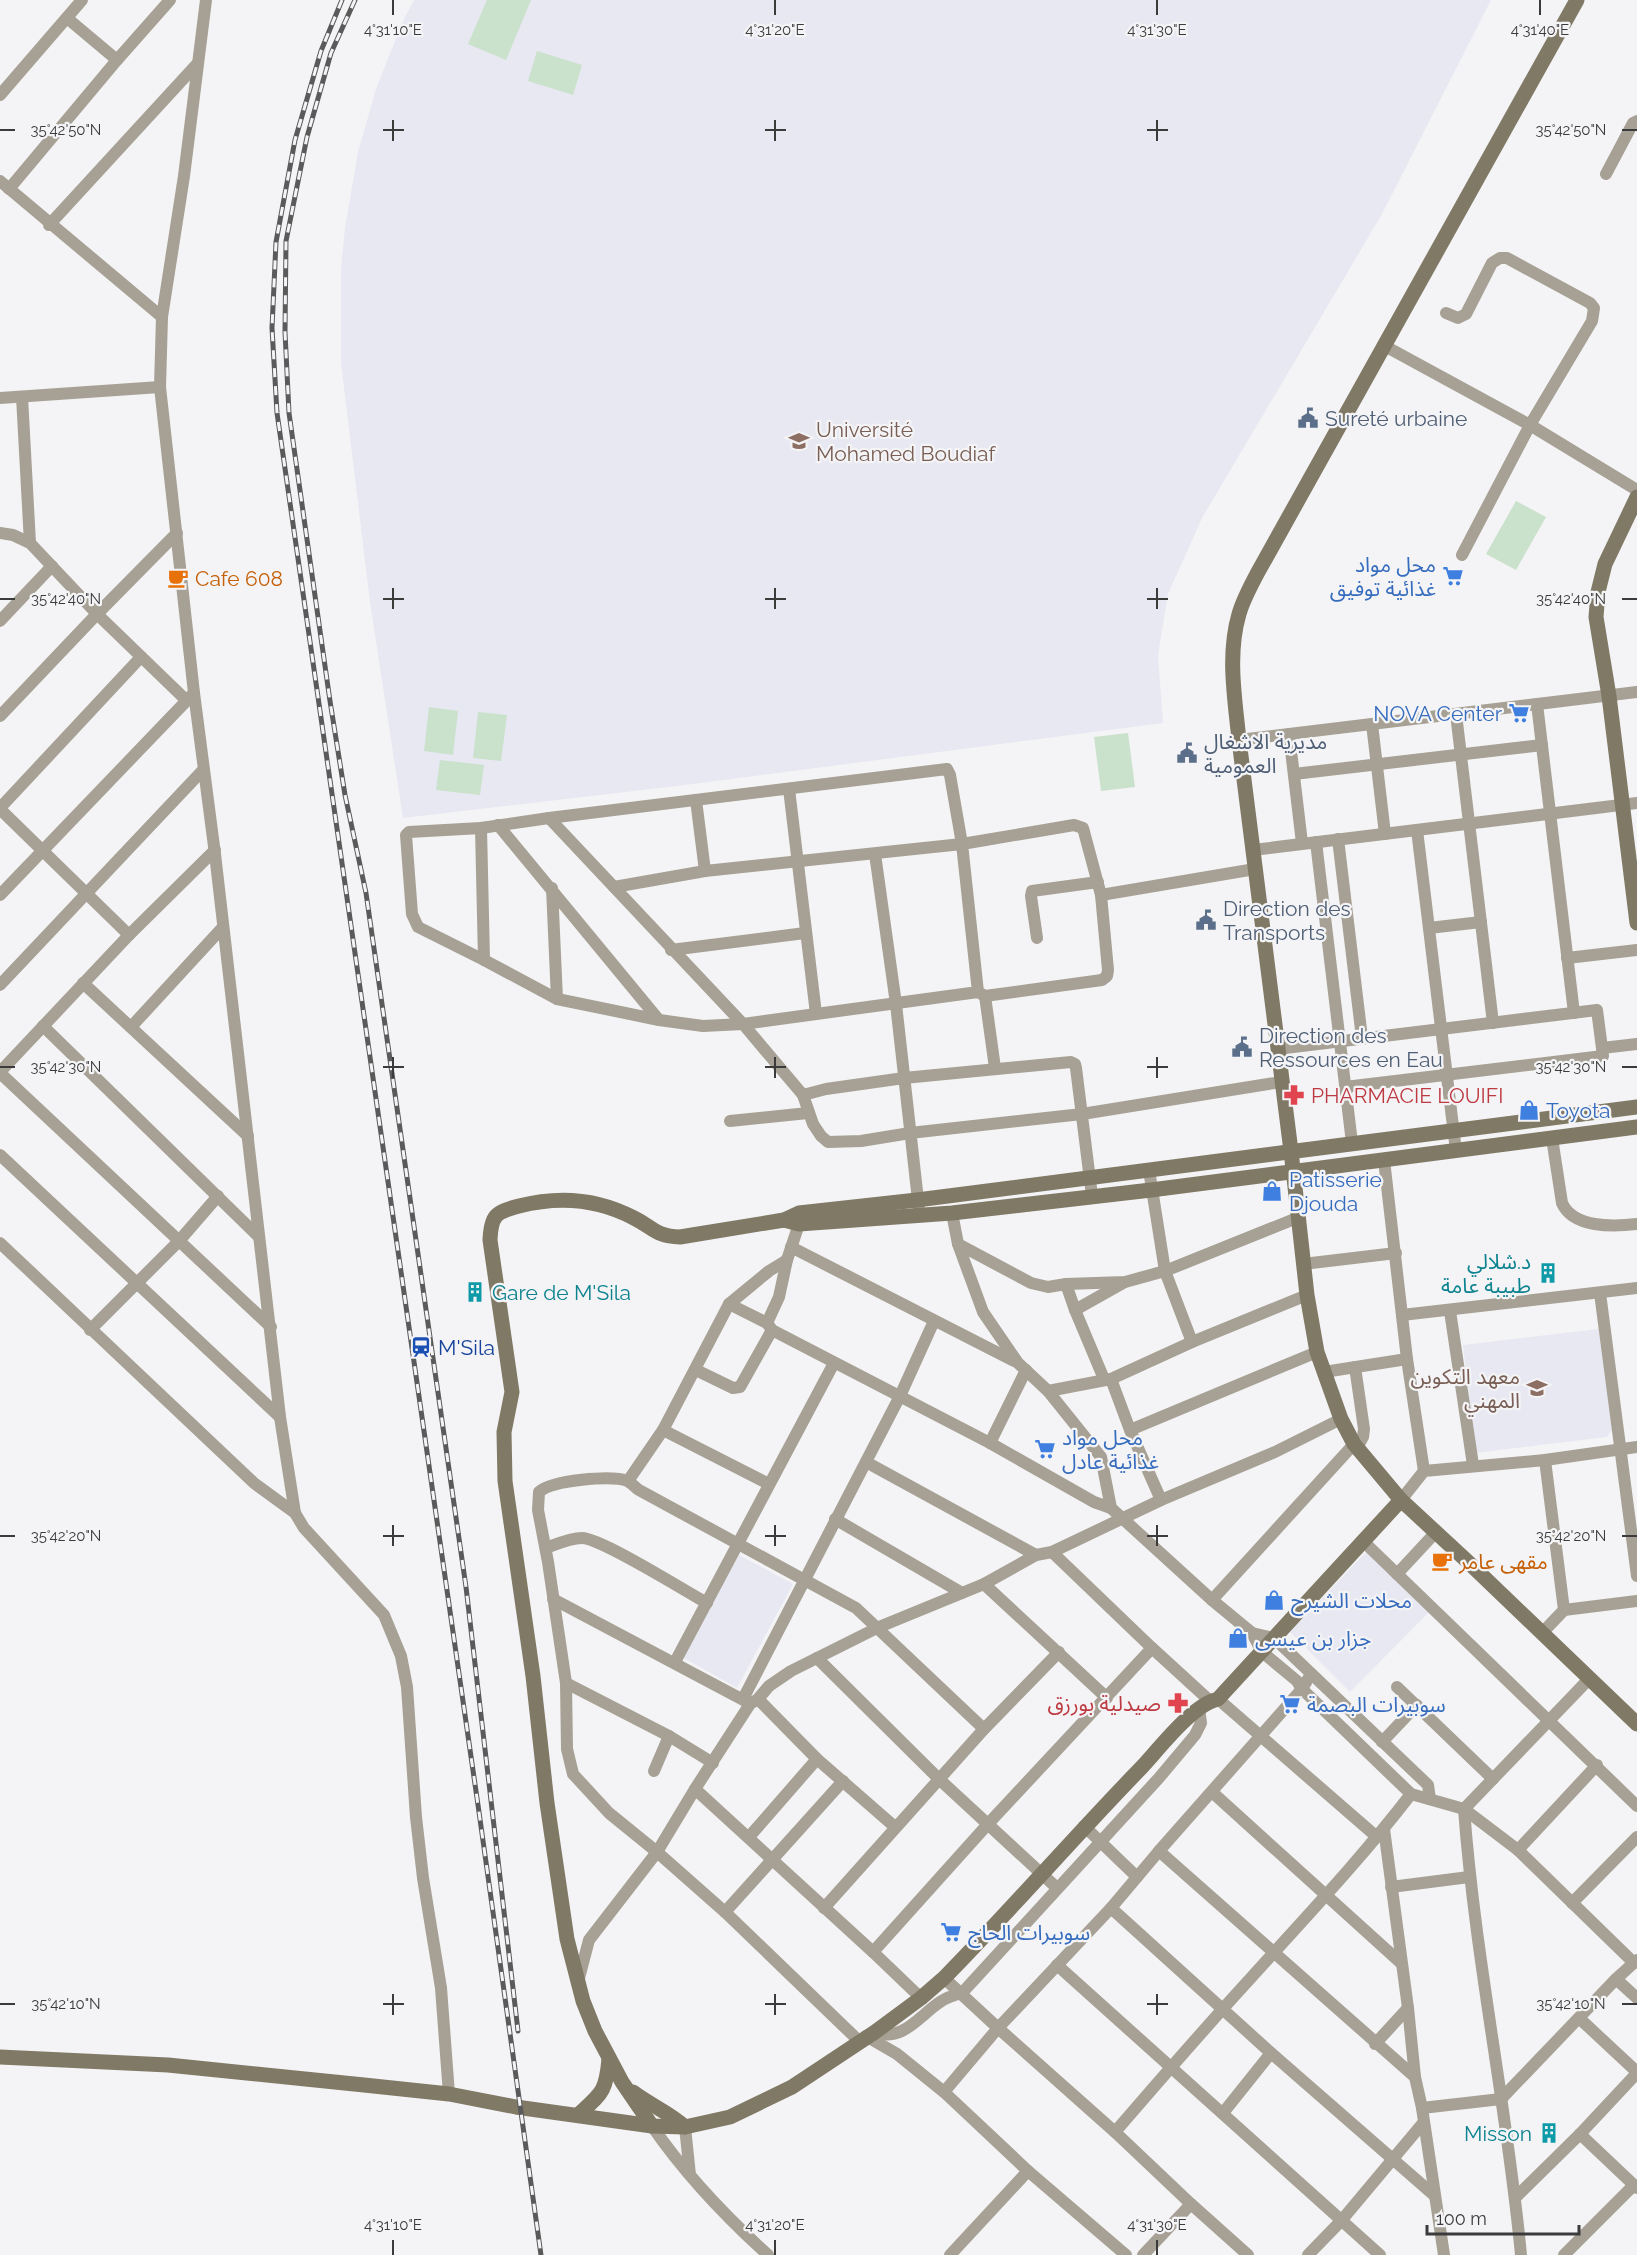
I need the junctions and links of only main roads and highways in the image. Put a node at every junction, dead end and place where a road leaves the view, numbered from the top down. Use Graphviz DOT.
graph roads {
  1 [pos="1577,0"];
  2 [pos="1637,497"];
  3 [pos="1630,804"];
  4 [pos="1635,885"];
  5 [pos="1637,923"];
  6 [pos="1637,1107"];
  7 [pos="1637,1127"];
  8 [pos="1291,1151"];
  9 [pos="1292,1171"];
  10 [pos="794,1219"];
  11 [pos="1401,1500"];
  12 [pos="1637,1724"];
  13 [pos="0,2057"];
  14 [pos="609,2059"];
  15 [pos="622,2082"];
  16 [pos="578,2115"];
  17 [pos="652,2126"];
  18 [pos="685,2127"];
  1 -- 8 [label="main road"];
  2 -- 3 [label="main road"];
  3 -- 4 [label="main road"];
  4 -- 5 [label="main road"];
  6 -- 8 [label="main road"];
  7 -- 9 [label="main road"];
  8 -- 9 [label="main road"];
  8 -- 10 [label="main road"];
  9 -- 10 [label="main road"];
  9 -- 11 [label="main road"];
  10 -- 14 [label="main road"];
  11 -- 12 [label="main road"];
  11 -- 18 [label="main road"];
  13 -- 16 [label="main road"];
  14 -- 15 [label="main road"];
  14 -- 16 [label="main road"];
  15 -- 17 [label="main road"];
  15 -- 18 [label="main road"];
  16 -- 17 [label="main road"];
  17 -- 18 [label="main road"];
}
